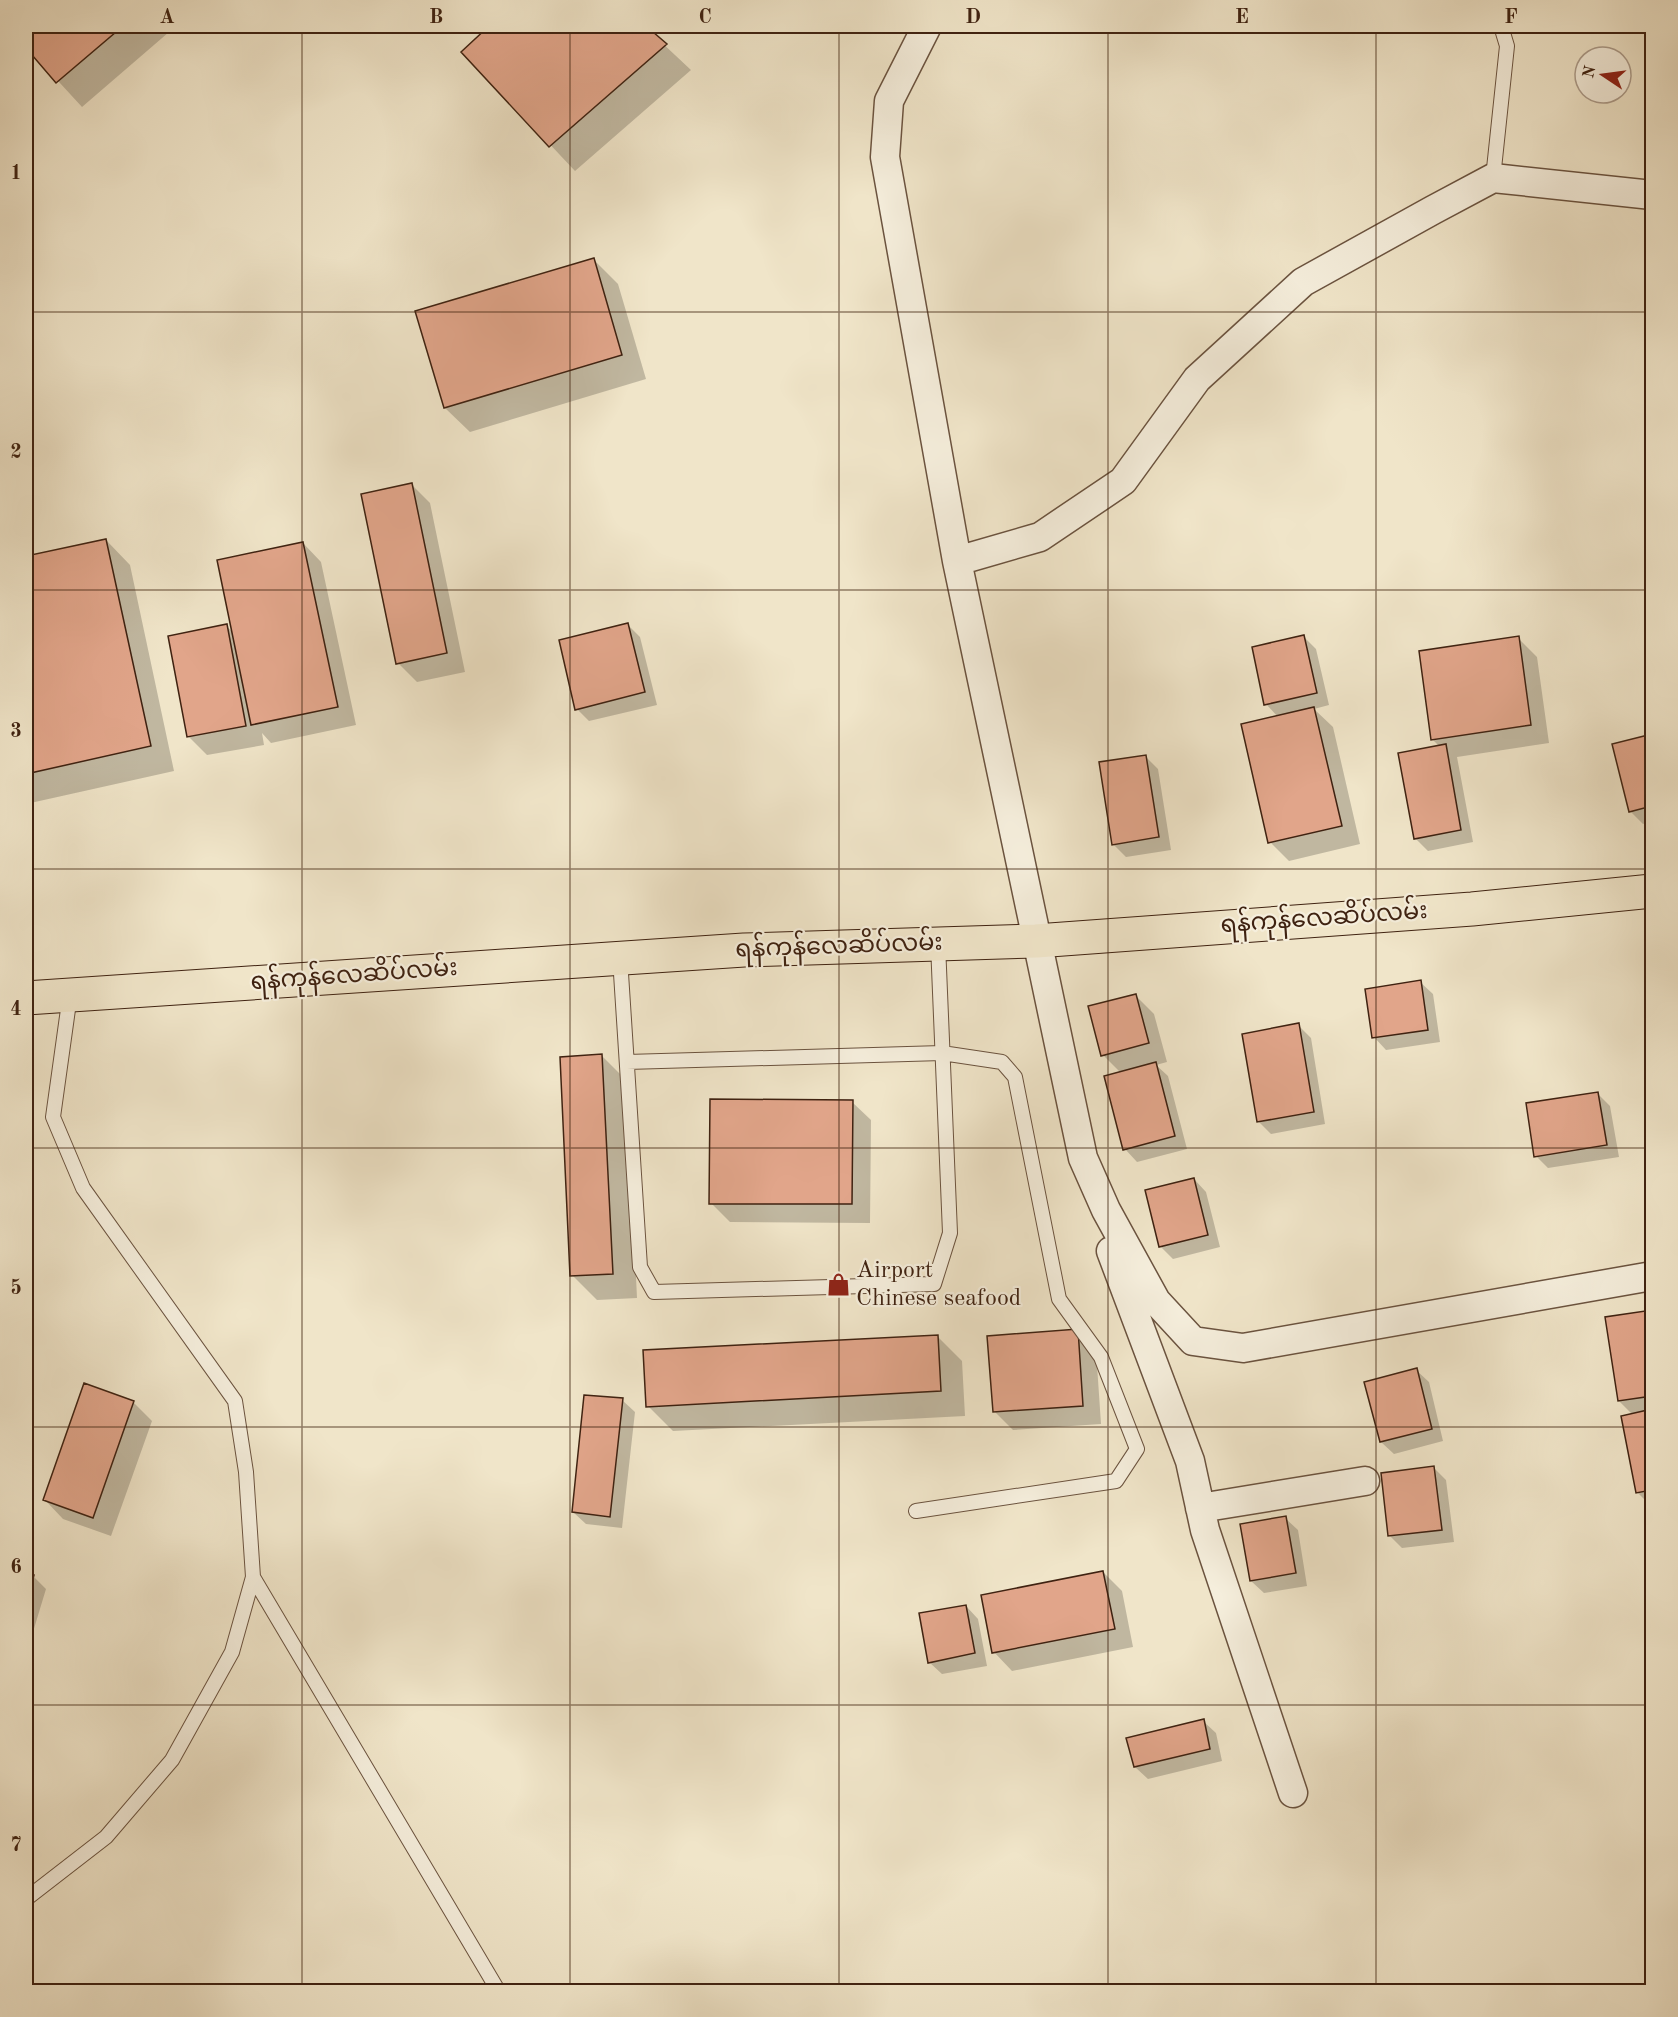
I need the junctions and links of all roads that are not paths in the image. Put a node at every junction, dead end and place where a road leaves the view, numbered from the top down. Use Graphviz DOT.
graph roads {
  1 [pos="927,26"];
  2 [pos="1501,26"];
  3 [pos="1492,178"];
  4 [pos="1653,195"];
  5 [pos="957,561"];
  6 [pos="1653,891"];
  7 [pos="1036,941"];
  8 [pos="938,944"];
  9 [pos="620,958"];
  10 [pos="70,995"];
  11 [pos="26,998"];
  12 [pos="942,1053"];
  13 [pos="627,1062"];
  14 [pos="1106,1210"];
  15 [pos="1653,1276"];
  16 [pos="1365,1481"];
  17 [pos="1200,1508"];
  18 [pos="916,1511"];
  19 [pos="253,1577"];
  20 [pos="1293,1793"];
  21 [pos="26,1899"];
  22 [pos="499,1992"];
  1 -- 5 [label="street"];
  2 -- 3 [label="lane"];
  3 -- 4 [label="street"];
  3 -- 5 [label="street"];
  5 -- 7 [label="street"];
  6 -- 7 [label="main road, ရန်ကုန်လေဆိပ်လမ်း"];
  7 -- 8 [label="main road, ရန်ကုန်လေဆိပ်လမ်း"];
  7 -- 14 [label="street"];
  8 -- 9 [label="main road, ရန်ကုန်လေဆိပ်လမ်း"];
  8 -- 12 [label="lane"];
  9 -- 10 [label="main road, ရန်ကုန်လေဆိပ်လမ်း"];
  9 -- 13 [label="lane"];
  10 -- 11 [label="main road, ရန်ကုန်လေဆိပ်လမ်း"];
  10 -- 19 [label="lane"];
  12 -- 13 [label="lane"];
  12 -- 13 [label="lane"];
  12 -- 18 [label="lane"];
  14 -- 15 [label="street"];
  14 -- 17 [label="street"];
  16 -- 17 [label="street"];
  17 -- 20 [label="street"];
  19 -- 21 [label="lane"];
  19 -- 22 [label="lane"];
}
